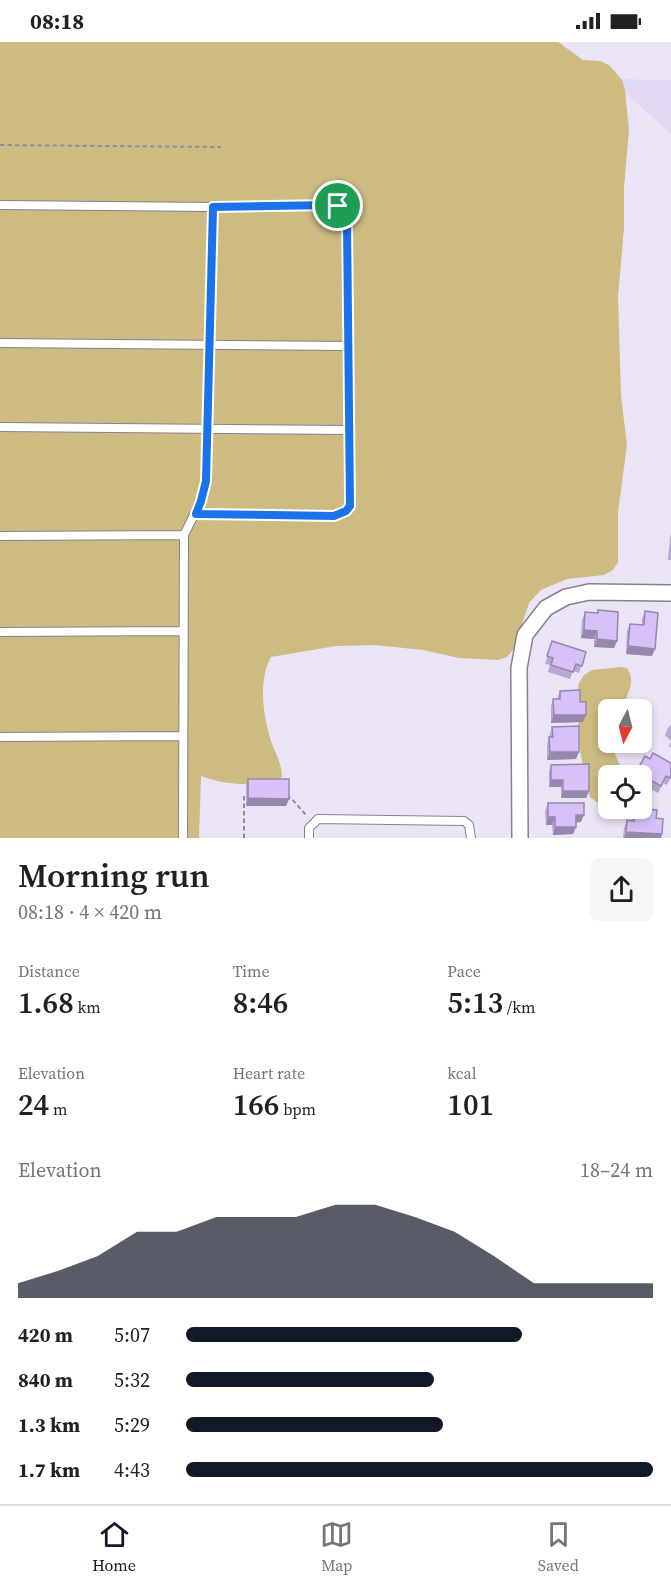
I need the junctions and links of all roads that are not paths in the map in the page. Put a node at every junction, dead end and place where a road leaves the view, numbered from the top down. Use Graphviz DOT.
graph roads {
  1 [pos="0,205"];
  2 [pos="213,207"];
  3 [pos="0,343"];
  4 [pos="210,345"];
  5 [pos="349,346"];
  6 [pos="0,427"];
  7 [pos="208,429"];
  8 [pos="350,430"];
  9 [pos="196,514"];
  10 [pos="0,536"];
  11 [pos="184,536"];
  12 [pos="671,593"];
  13 [pos="183,631"];
  14 [pos="0,632"];
  15 [pos="0,736"];
  16 [pos="183,736"];
  17 [pos="183,838"];
  18 [pos="309,838"];
  19 [pos="471,838"];
  20 [pos="520,838"];
  1 -- 2 [label="lane"];
  2 -- 4 [label="lane"];
  2 -- 5 [label="lane"];
  3 -- 4 [label="lane"];
  4 -- 5 [label="lane"];
  4 -- 7 [label="lane"];
  5 -- 8 [label="lane"];
  6 -- 7 [label="lane"];
  7 -- 8 [label="lane"];
  7 -- 9 [label="lane"];
  8 -- 9 [label="lane"];
  9 -- 11 [label="lane"];
  10 -- 11 [label="lane"];
  11 -- 13 [label="lane"];
  12 -- 20 [label="street"];
  13 -- 14 [label="lane"];
  13 -- 16 [label="lane"];
  15 -- 16 [label="lane"];
  16 -- 17 [label="lane"];
  18 -- 19 [label="lane"];
}
